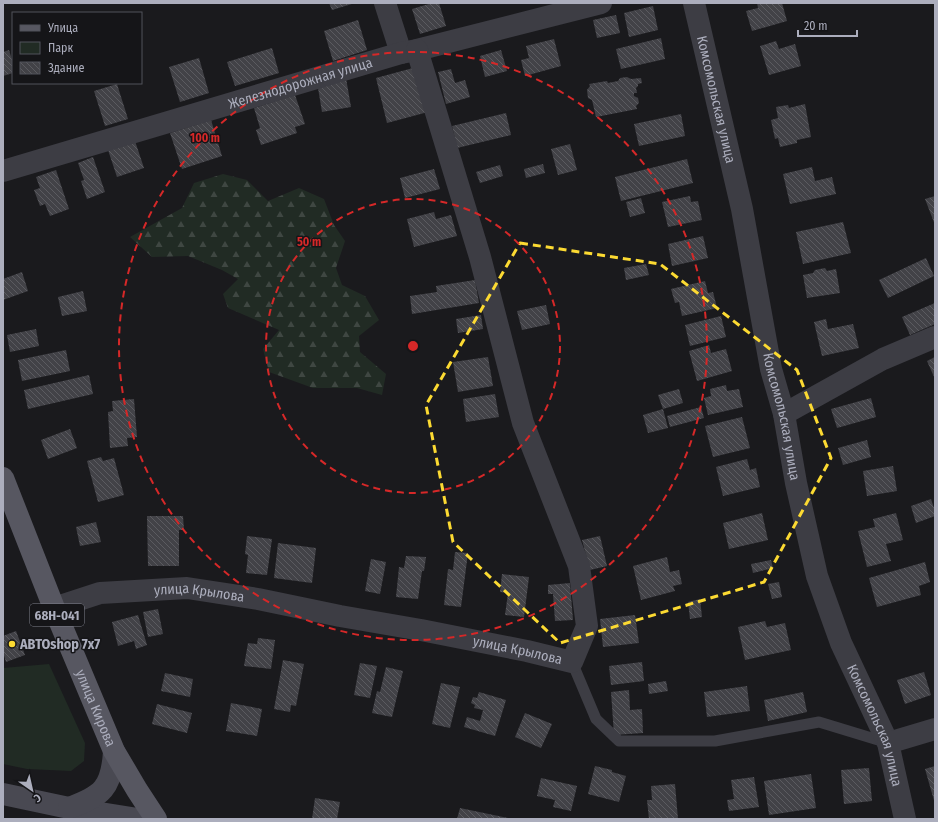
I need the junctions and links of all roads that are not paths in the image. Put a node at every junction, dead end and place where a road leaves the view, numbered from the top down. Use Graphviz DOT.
graph roads {
  1 [pos="385,3"];
  2 [pos="601,3"];
  3 [pos="694,3"];
  4 [pos="409,52"];
  5 [pos="3,171"];
  6 [pos="935,337"];
  7 [pos="784,414"];
  8 [pos="3,478"];
  9 [pos="54,608"];
  10 [pos="572,662"];
  11 [pos="935,729"];
  12 [pos="888,743"];
  13 [pos="114,751"];
  14 [pos="3,794"];
  15 [pos="69,808"];
  16 [pos="138,819"];
  17 [pos="156,819"];
  18 [pos="905,819"];
  1 -- 4 [label="street"];
  2 -- 4 [label="street, Железнодорожная улица"];
  3 -- 7 [label="street, Комсомольская улица"];
  4 -- 5 [label="street, Железнодорожная улица"];
  4 -- 10 [label="street"];
  6 -- 7 [label="street"];
  7 -- 12 [label="street, Комсомольская улица"];
  8 -- 9 [label="main road, улица Кирова / 68Н-041"];
  9 -- 10 [label="street, улица Крылова"];
  9 -- 13 [label="main road, улица Кирова / 68Н-041"];
  10 -- 12 [label="lane, улица Крылова"];
  11 -- 12 [label="street"];
  12 -- 18 [label="street, Комсомольская улица"];
  13 -- 15 [label="street"];
  13 -- 17 [label="main road, улица Кирова / 68Н-041"];
  14 -- 15 [label="street"];
  15 -- 16 [label="street"];
}
